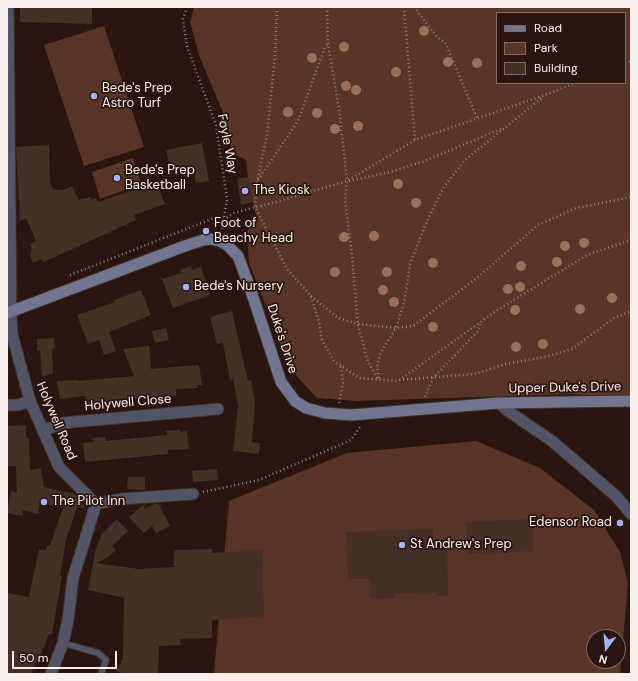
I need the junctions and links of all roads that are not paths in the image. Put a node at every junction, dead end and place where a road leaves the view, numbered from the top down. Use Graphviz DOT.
graph roads {
  1 [pos="8,7"];
  2 [pos="9,313"];
  3 [pos="30,401"];
  4 [pos="631,401"];
  5 [pos="499,403"];
  6 [pos="7,405"];
  7 [pos="218,409"];
  8 [pos="43,431"];
  9 [pos="193,494"];
  10 [pos="96,504"];
  11 [pos="631,514"];
  12 [pos="63,643"];
  13 [pos="51,674"];
  14 [pos="101,674"];
  1 -- 2 [label="street, Holywell Road"];
  2 -- 3 [label="street, Holywell Road"];
  2 -- 5 [label="main road, Duke's Drive"];
  3 -- 6 [label="street"];
  3 -- 8 [label="street, Holywell Road"];
  4 -- 5 [label="main road, Upper Duke's Drive"];
  5 -- 11 [label="street"];
  7 -- 8 [label="street, Holywell Close"];
  8 -- 10 [label="street, Holywell Road"];
  9 -- 10 [label="street"];
  10 -- 12 [label="street"];
  12 -- 13 [label="street"];
  12 -- 14 [label="lane"];
}
